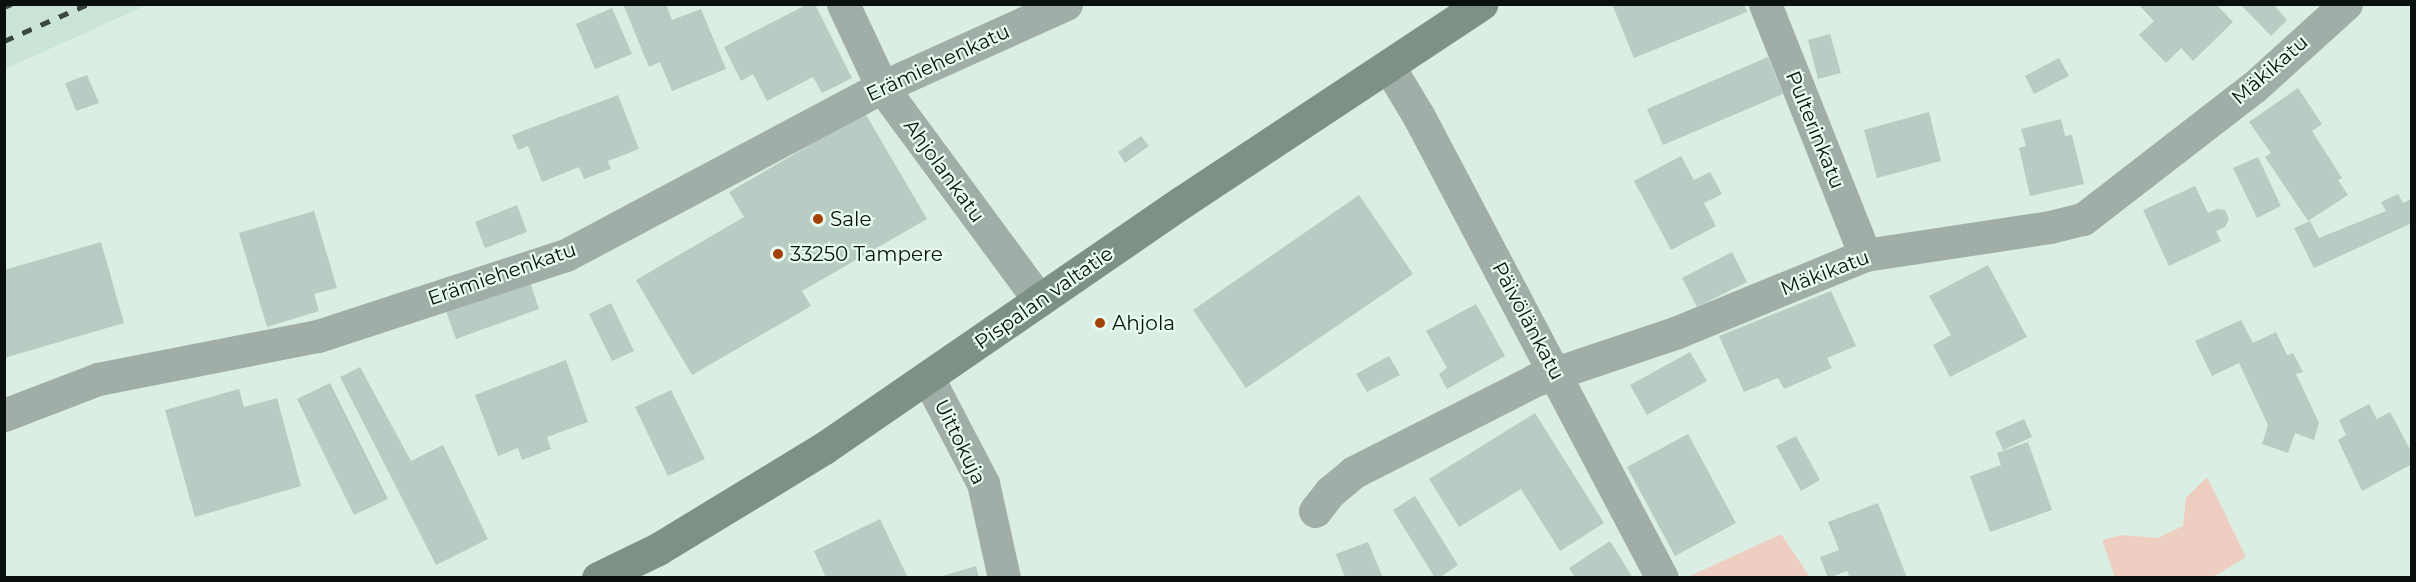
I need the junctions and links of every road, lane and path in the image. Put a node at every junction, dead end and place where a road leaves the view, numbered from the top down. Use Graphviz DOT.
graph roads {
  1 [pos="843,4"];
  2 [pos="1066,4"];
  3 [pos="1481,4"];
  4 [pos="1765,4"];
  5 [pos="2346,4"];
  6 [pos="1389,67"];
  7 [pos="882,87"];
  8 [pos="1865,255"];
  9 [pos="1039,300"];
  10 [pos="1555,372"];
  11 [pos="928,378"];
  12 [pos="4,415"];
  13 [pos="1316,512"];
  14 [pos="598,578"];
  15 [pos="1004,578"];
  16 [pos="1662,578"];
  1 -- 7 [label="street, Ahjolankatu"];
  2 -- 7 [label="street, Erämiehenkatu"];
  3 -- 6 [label="main road, Pispalan valtatie"];
  4 -- 8 [label="street, Pulterinkatu"];
  5 -- 8 [label="street, Mäkikatu"];
  6 -- 9 [label="main road, Pispalan valtatie"];
  6 -- 10 [label="street, Päivölänkatu"];
  7 -- 9 [label="street, Ahjolankatu"];
  7 -- 12 [label="street, Erämiehenkatu"];
  8 -- 10 [label="street, Mäkikatu"];
  9 -- 11 [label="main road, Pispalan valtatie"];
  10 -- 13 [label="street, Mäkikatu"];
  10 -- 16 [label="street, Päivölänkatu"];
  11 -- 14 [label="main road, Pispalan valtatie"];
  11 -- 15 [label="street, Uittokuja"];
}
